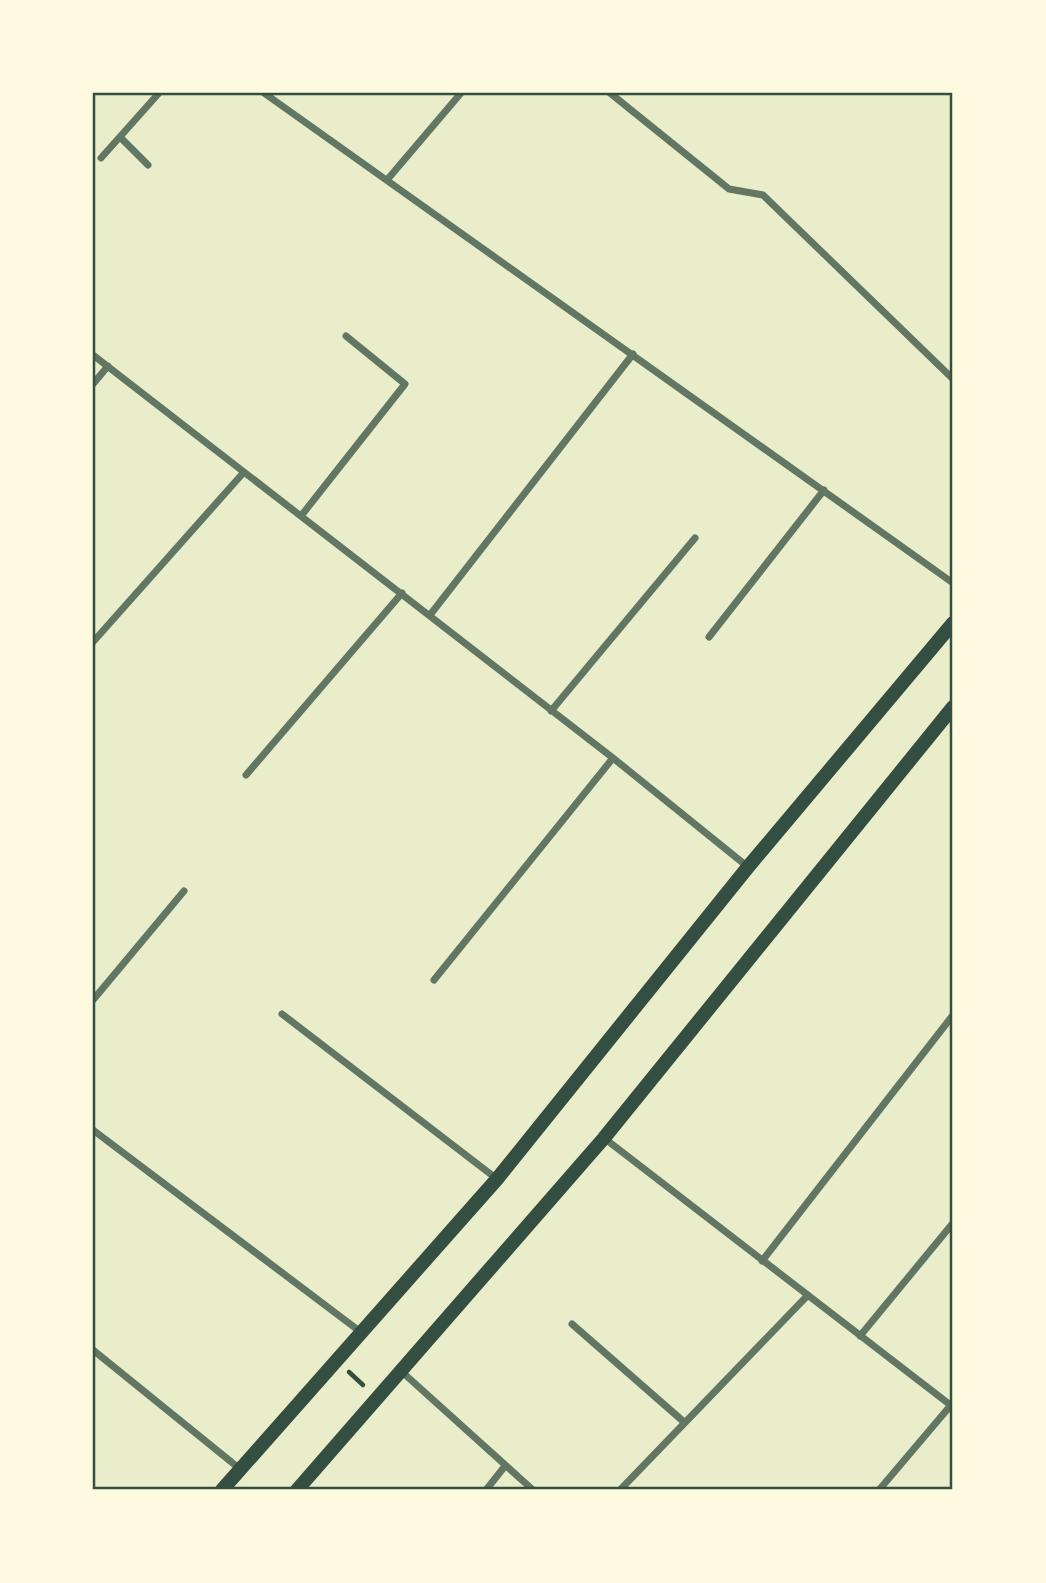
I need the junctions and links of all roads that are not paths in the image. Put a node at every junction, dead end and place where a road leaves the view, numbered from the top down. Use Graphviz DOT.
graph roads {
  1 [pos="159,93"];
  2 [pos="264,93"];
  3 [pos="461,93"];
  4 [pos="610,93"];
  5 [pos="121,138"];
  6 [pos="101,159"];
  7 [pos="148,165"];
  8 [pos="387,180"];
  9 [pos="346,336"];
  10 [pos="633,354"];
  11 [pos="93,355"];
  12 [pos="108,366"];
  13 [pos="953,379"];
  14 [pos="93,384"];
  15 [pos="244,472"];
  16 [pos="824,490"];
  17 [pos="301,516"];
  18 [pos="695,538"];
  19 [pos="953,583"];
  20 [pos="402,593"];
  21 [pos="430,615"];
  22 [pos="953,622"];
  23 [pos="709,637"];
  24 [pos="93,642"];
  25 [pos="953,707"];
  26 [pos="551,711"];
  27 [pos="613,758"];
  28 [pos="246,775"];
  29 [pos="748,867"];
  30 [pos="184,891"];
  31 [pos="434,980"];
  32 [pos="93,1000"];
  33 [pos="282,1014"];
  34 [pos="953,1015"];
  35 [pos="93,1130"];
  36 [pos="604,1138"];
  37 [pos="497,1179"];
  38 [pos="953,1223"];
  39 [pos="762,1261"];
  40 [pos="808,1296"];
  41 [pos="572,1324"];
  42 [pos="362,1333"];
  43 [pos="860,1336"];
  44 [pos="93,1350"];
  45 [pos="401,1371"];
  46 [pos="952,1406"];
  47 [pos="684,1422"];
  48 [pos="505,1466"];
  49 [pos="240,1469"];
  50 [pos="222,1490"];
  51 [pos="297,1490"];
  52 [pos="486,1490"];
  53 [pos="533,1490"];
  54 [pos="620,1490"];
  55 [pos="879,1490"];
  1 -- 5 [label="street"];
  2 -- 8 [label="street"];
  3 -- 8 [label="street"];
  4 -- 13 [label="street"];
  5 -- 6 [label="street"];
  5 -- 7 [label="street"];
  8 -- 10 [label="street"];
  9 -- 17 [label="street"];
  10 -- 16 [label="street"];
  10 -- 21 [label="street"];
  11 -- 12 [label="street"];
  12 -- 14 [label="street"];
  12 -- 15 [label="street"];
  15 -- 17 [label="street"];
  15 -- 24 [label="street"];
  16 -- 19 [label="street"];
  16 -- 23 [label="street"];
  17 -- 20 [label="street"];
  18 -- 26 [label="street"];
  20 -- 21 [label="street"];
  20 -- 28 [label="street"];
  21 -- 26 [label="street"];
  22 -- 29 [label="main road"];
  25 -- 36 [label="main road"];
  26 -- 27 [label="street"];
  27 -- 29 [label="street"];
  27 -- 31 [label="street"];
  29 -- 37 [label="main road"];
  30 -- 32 [label="street"];
  33 -- 37 [label="street"];
  34 -- 39 [label="street"];
  35 -- 42 [label="street"];
  36 -- 39 [label="street"];
  36 -- 45 [label="main road"];
  37 -- 42 [label="main road"];
  38 -- 43 [label="street"];
  39 -- 40 [label="street"];
  40 -- 43 [label="street"];
  40 -- 47 [label="street"];
  41 -- 47 [label="street"];
  42 -- 49 [label="main road"];
  43 -- 46 [label="street"];
  44 -- 49 [label="street"];
  45 -- 48 [label="street"];
  45 -- 51 [label="main road"];
  46 -- 55 [label="street"];
  47 -- 54 [label="street"];
  48 -- 52 [label="street"];
  48 -- 53 [label="street"];
  49 -- 50 [label="main road"];
}
